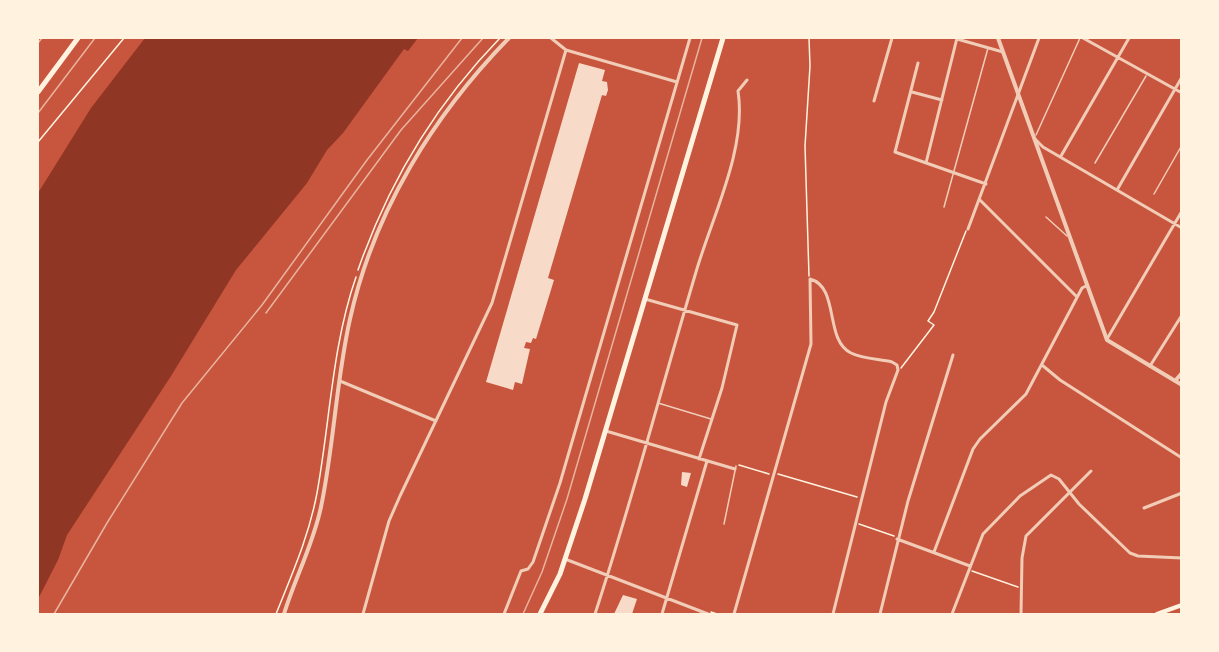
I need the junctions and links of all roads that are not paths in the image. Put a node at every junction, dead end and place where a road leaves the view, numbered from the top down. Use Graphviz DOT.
graph roads {
  1 [pos="78,38"];
  2 [pos="509,38"];
  3 [pos="551,38"];
  4 [pos="690,38"];
  5 [pos="723,38"];
  6 [pos="892,38"];
  7 [pos="957,38"];
  8 [pos="998,38"];
  9 [pos="1039,38"];
  10 [pos="1081,38"];
  11 [pos="1129,38"];
  12 [pos="988,48"];
  13 [pos="566,50"];
  14 [pos="1003,52"];
  15 [pos="1118,57"];
  16 [pos="918,63"];
  17 [pos="1147,74"];
  18 [pos="1182,78"];
  19 [pos="747,80"];
  20 [pos="677,82"];
  21 [pos="1175,89"];
  22 [pos="38,92"];
  23 [pos="912,92"];
  24 [pos="1182,93"];
  25 [pos="1018,95"];
  26 [pos="942,100"];
  27 [pos="874,102"];
  28 [pos="1034,138"];
  29 [pos="1182,145"];
  30 [pos="1061,156"];
  31 [pos="926,163"];
  32 [pos="1095,163"];
  33 [pos="955,174"];
  34 [pos="986,184"];
  35 [pos="1118,190"];
  36 [pos="1154,194"];
  37 [pos="980,200"];
  38 [pos="944,207"];
  39 [pos="1182,211"];
  40 [pos="1046,218"];
  41 [pos="1173,223"];
  42 [pos="1182,228"];
  43 [pos="968,229"];
  44 [pos="1069,236"];
  45 [pos="1086,286"];
  46 [pos="1077,297"];
  47 [pos="645,299"];
  48 [pos="685,310"];
  49 [pos="1182,315"];
  50 [pos="1107,339"];
  51 [pos="953,355"];
  52 [pos="1042,365"];
  53 [pos="1150,366"];
  54 [pos="1182,373"];
  55 [pos="340,381"];
  56 [pos="1175,381"];
  57 [pos="1182,385"];
  58 [pos="658,403"];
  59 [pos="712,420"];
  60 [pos="436,421"];
  61 [pos="606,431"];
  62 [pos="646,443"];
  63 [pos="1182,458"];
  64 [pos="699,459"];
  65 [pos="707,461"];
  66 [pos="736,467"];
  67 [pos="1091,471"];
  68 [pos="1070,492"];
  69 [pos="1182,493"];
  70 [pos="1144,508"];
  71 [pos="724,524"];
  72 [pos="897,538"];
  73 [pos="934,552"];
  74 [pos="1182,558"];
  75 [pos="566,559"];
  76 [pos="970,568"];
  77 [pos="608,576"];
  78 [pos="668,597"];
  79 [pos="1182,605"];
  80 [pos="281,614"];
  81 [pos="363,615"];
  82 [pos="504,615"];
  83 [pos="540,615"];
  84 [pos="595,615"];
  85 [pos="662,615"];
  86 [pos="708,615"];
  87 [pos="734,615"];
  88 [pos="833,615"];
  89 [pos="880,615"];
  90 [pos="952,615"];
  91 [pos="1021,615"];
  92 [pos="1157,615"];
  1 -- 22 [label="main road"];
  2 -- 55 [label="street"];
  3 -- 13 [label="street"];
  4 -- 20 [label="street"];
  5 -- 47 [label="main road"];
  6 -- 27 [label="street"];
  7 -- 12 [label="street"];
  7 -- 26 [label="street"];
  8 -- 14 [label="street"];
  9 -- 25 [label="street"];
  10 -- 15 [label="street"];
  10 -- 28 [label="lane"];
  11 -- 15 [label="street"];
  12 -- 14 [label="street"];
  12 -- 33 [label="lane"];
  13 -- 20 [label="street"];
  13 -- 60 [label="street"];
  14 -- 25 [label="street"];
  15 -- 17 [label="street"];
  15 -- 30 [label="street"];
  16 -- 23 [label="street"];
  17 -- 21 [label="street"];
  17 -- 32 [label="lane"];
  18 -- 21 [label="street"];
  19 -- 48 [label="street"];
  20 -- 82 [label="street"];
  21 -- 24 [label="street"];
  21 -- 35 [label="street"];
  23 -- 26 [label="street"];
  23 -- 31 [label="street"];
  25 -- 28 [label="street"];
  25 -- 34 [label="street"];
  26 -- 31 [label="street"];
  28 -- 30 [label="street"];
  28 -- 44 [label="street"];
  29 -- 36 [label="lane"];
  30 -- 35 [label="street"];
  31 -- 33 [label="street"];
  33 -- 34 [label="street"];
  33 -- 38 [label="lane"];
  34 -- 37 [label="street"];
  35 -- 41 [label="street"];
  37 -- 43 [label="street"];
  37 -- 46 [label="street"];
  39 -- 41 [label="street"];
  40 -- 44 [label="lane"];
  41 -- 42 [label="street"];
  41 -- 50 [label="street"];
  44 -- 45 [label="street"];
  45 -- 46 [label="street"];
  45 -- 50 [label="street"];
  46 -- 52 [label="street"];
  47 -- 48 [label="street"];
  47 -- 61 [label="main road"];
  48 -- 58 [label="street"];
  48 -- 59 [label="street"];
  49 -- 53 [label="street"];
  50 -- 53 [label="street"];
  51 -- 72 [label="street"];
  52 -- 63 [label="street"];
  52 -- 73 [label="street"];
  53 -- 56 [label="street"];
  54 -- 56 [label="street"];
  55 -- 60 [label="street"];
  55 -- 80 [label="street"];
  56 -- 57 [label="street"];
  58 -- 59 [label="lane"];
  58 -- 62 [label="street"];
  59 -- 64 [label="street"];
  60 -- 81 [label="street"];
  61 -- 62 [label="street"];
  61 -- 75 [label="main road"];
  62 -- 64 [label="street"];
  62 -- 77 [label="street"];
  64 -- 65 [label="street"];
  65 -- 66 [label="street"];
  65 -- 78 [label="street"];
  66 -- 71 [label="lane"];
  67 -- 68 [label="street"];
  68 -- 74 [label="street"];
  68 -- 76 [label="street"];
  68 -- 91 [label="street"];
  69 -- 70 [label="street"];
  72 -- 73 [label="street"];
  72 -- 89 [label="street"];
  73 -- 76 [label="street"];
  75 -- 77 [label="street"];
  75 -- 83 [label="main road"];
  76 -- 90 [label="street"];
  77 -- 78 [label="street"];
  77 -- 84 [label="street"];
  78 -- 85 [label="street"];
  78 -- 86 [label="street"];
  79 -- 92 [label="main road"];
  87 -- 88 [label="street"];
}
